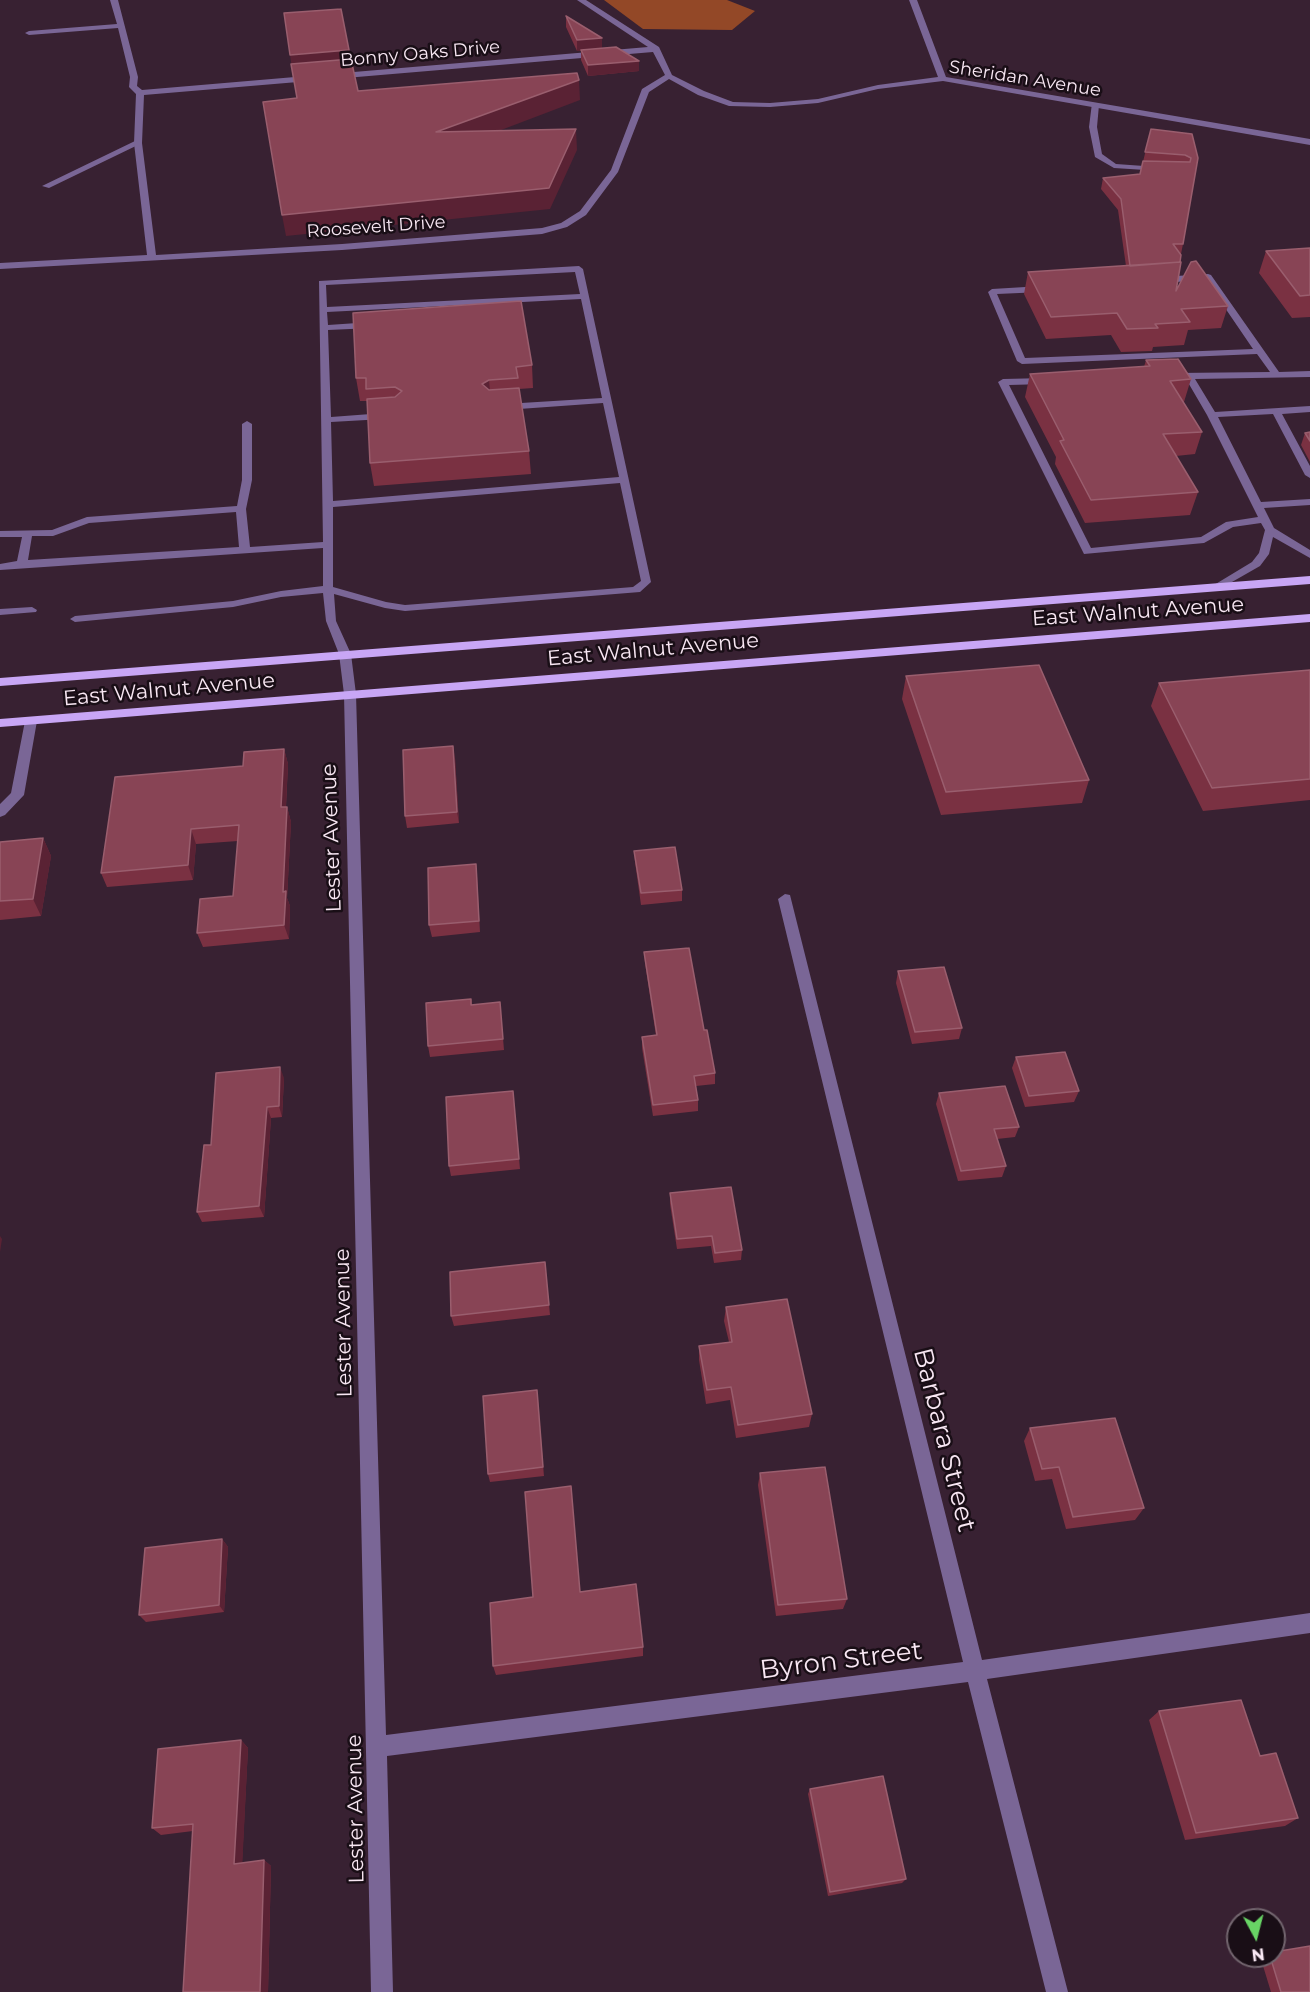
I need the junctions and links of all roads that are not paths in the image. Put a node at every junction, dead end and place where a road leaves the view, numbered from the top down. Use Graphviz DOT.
graph roads {
  1 [pos="114,0"];
  2 [pos="581,0"];
  3 [pos="913,0"];
  4 [pos="922,0"];
  5 [pos="120,27"];
  6 [pos="29,33"];
  7 [pos="656,49"];
  8 [pos="669,76"];
  9 [pos="944,79"];
  10 [pos="140,93"];
  11 [pos="1095,105"];
  12 [pos="1310,142"];
  13 [pos="138,143"];
  14 [pos="1170,170"];
  15 [pos="46,186"];
  16 [pos="152,259"];
  17 [pos="0,267"];
  18 [pos="1151,281"];
  19 [pos="1049,288"];
  20 [pos="585,296"];
  21 [pos="323,310"];
  22 [pos="380,325"];
  23 [pos="323,328"];
  24 [pos="1260,351"];
  25 [pos="1022,361"];
  26 [pos="1275,373"];
  27 [pos="1310,374"];
  28 [pos="1189,376"];
  29 [pos="1166,377"];
  30 [pos="1020,381"];
  31 [pos="1052,381"];
  32 [pos="607,400"];
  33 [pos="491,408"];
  34 [pos="1310,409"];
  35 [pos="1276,411"];
  36 [pos="1212,414"];
  37 [pos="399,415"];
  38 [pos="326,420"];
  39 [pos="247,424"];
  40 [pos="1310,475"];
  41 [pos="624,480"];
  42 [pos="328,504"];
  43 [pos="1308,504"];
  44 [pos="1258,505"];
  45 [pos="241,509"];
  46 [pos="1265,519"];
  47 [pos="1270,531"];
  48 [pos="0,534"];
  49 [pos="27,535"];
  50 [pos="328,544"];
  51 [pos="245,551"];
  52 [pos="1310,555"];
  53 [pos="22,564"];
  54 [pos="0,567"];
  55 [pos="1310,580"];
  56 [pos="1218,587"];
  57 [pos="328,589"];
  58 [pos="32,610"];
  59 [pos="0,612"];
  60 [pos="1310,618"];
  61 [pos="75,619"];
  62 [pos="345,654"];
  63 [pos="0,682"];
  64 [pos="350,694"];
  65 [pos="31,721"];
  66 [pos="0,723"];
  67 [pos="0,812"];
  68 [pos="785,899"];
  69 [pos="1310,1623"];
  70 [pos="975,1671"];
  71 [pos="377,1747"];
  72 [pos="382,1992"];
  73 [pos="1057,1992"];
  1 -- 5 [label="street"];
  2 -- 7 [label="street"];
  3 -- 9 [label="street"];
  4 -- 9 [label="street"];
  5 -- 6 [label="street"];
  5 -- 10 [label="street"];
  7 -- 8 [label="street"];
  7 -- 10 [label="street, Bonny Oaks Drive"];
  8 -- 9 [label="street, Sheridan Avenue"];
  8 -- 16 [label="street, Roosevelt Drive"];
  9 -- 11 [label="street, Sheridan Avenue"];
  10 -- 13 [label="street"];
  11 -- 12 [label="street, Sheridan Avenue"];
  11 -- 14 [label="lane"];
  13 -- 15 [label="lane"];
  13 -- 16 [label="street"];
  16 -- 17 [label="street, Roosevelt Drive"];
  18 -- 24 [label="lane"];
  19 -- 25 [label="lane"];
  20 -- 21 [label="lane"];
  20 -- 21 [label="lane"];
  20 -- 32 [label="lane"];
  21 -- 23 [label="lane"];
  22 -- 23 [label="lane"];
  23 -- 38 [label="lane"];
  24 -- 25 [label="lane"];
  24 -- 26 [label="lane"];
  25 -- 30 [label="lane"];
  26 -- 27 [label="lane"];
  26 -- 28 [label="lane"];
  28 -- 29 [label="lane"];
  28 -- 36 [label="lane"];
  30 -- 31 [label="lane"];
  30 -- 46 [label="lane"];
  32 -- 33 [label="lane"];
  32 -- 41 [label="lane"];
  34 -- 35 [label="lane"];
  35 -- 36 [label="lane"];
  35 -- 40 [label="lane"];
  36 -- 44 [label="lane"];
  37 -- 38 [label="lane"];
  38 -- 42 [label="lane"];
  39 -- 45 [label="lane"];
  41 -- 42 [label="lane"];
  41 -- 57 [label="lane"];
  42 -- 50 [label="lane"];
  43 -- 44 [label="lane"];
  44 -- 46 [label="lane"];
  45 -- 49 [label="lane"];
  45 -- 51 [label="lane"];
  46 -- 47 [label="lane"];
  47 -- 52 [label="lane"];
  47 -- 56 [label="lane"];
  48 -- 49 [label="lane"];
  49 -- 53 [label="lane"];
  50 -- 51 [label="lane"];
  50 -- 57 [label="lane"];
  51 -- 53 [label="lane"];
  53 -- 54 [label="lane"];
  55 -- 56 [label="main road, East Walnut Avenue"];
  56 -- 62 [label="main road, East Walnut Avenue"];
  57 -- 61 [label="lane"];
  57 -- 62 [label="lane"];
  58 -- 59 [label="lane"];
  60 -- 64 [label="main road, East Walnut Avenue"];
  62 -- 63 [label="main road, East Walnut Avenue"];
  62 -- 64 [label="street, Lester Avenue"];
  64 -- 65 [label="main road, East Walnut Avenue"];
  64 -- 71 [label="street, Lester Avenue"];
  65 -- 66 [label="main road, East Walnut Avenue"];
  65 -- 67 [label="street"];
  68 -- 70 [label="street, Barbara Street"];
  69 -- 70 [label="street, Byron Street"];
  70 -- 71 [label="street, Byron Street"];
  70 -- 73 [label="street, Barbara Street"];
  71 -- 72 [label="street, Lester Avenue"];
}
